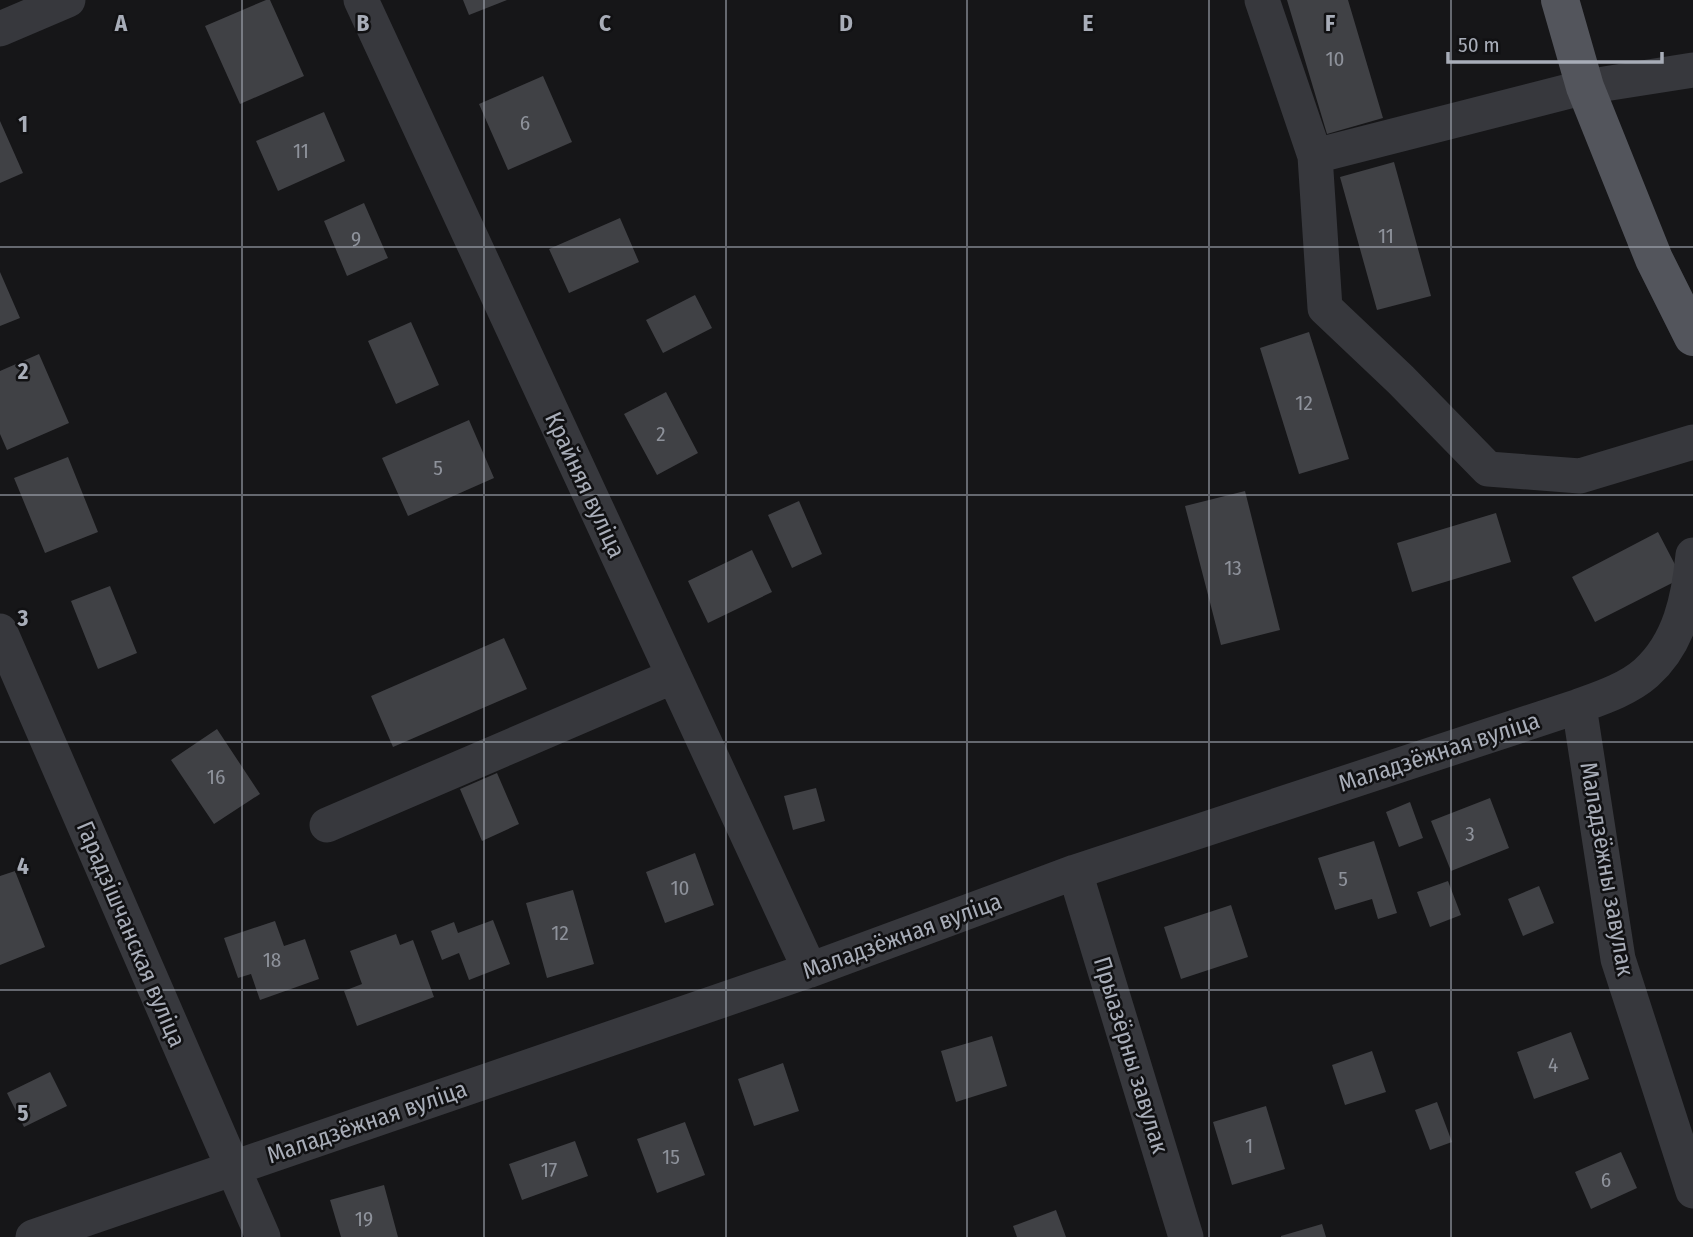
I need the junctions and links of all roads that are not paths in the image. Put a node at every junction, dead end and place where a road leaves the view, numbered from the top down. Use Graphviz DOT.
graph roads {
  1 [pos="68,0"];
  2 [pos="361,0"];
  3 [pos="1262,0"];
  4 [pos="1560,0"];
  5 [pos="0,29"];
  6 [pos="1693,70"];
  7 [pos="1585,87"];
  8 [pos="1315,156"];
  9 [pos="1693,337"];
  10 [pos="1693,442"];
  11 [pos="1693,555"];
  12 [pos="0,631"];
  13 [pos="674,676"];
  14 [pos="1579,706"];
  15 [pos="327,825"];
  16 [pos="1075,873"];
  17 [pos="810,970"];
  18 [pos="232,1168"];
  19 [pos="1693,1191"];
  20 [pos="33,1237"];
  21 [pos="263,1237"];
  22 [pos="1186,1237"];
  1 -- 5 [label="street"];
  2 -- 13 [label="street, Крайняя вуліца"];
  3 -- 8 [label="street"];
  4 -- 7 [label="main road"];
  6 -- 7 [label="street"];
  7 -- 8 [label="street"];
  7 -- 9 [label="main road"];
  8 -- 10 [label="street"];
  11 -- 14 [label="street, Маладзёжная вуліца"];
  12 -- 18 [label="street, Гарадзішчанская вуліца"];
  13 -- 15 [label="street"];
  13 -- 17 [label="street, Крайняя вуліца"];
  14 -- 16 [label="street, Маладзёжная вуліца"];
  14 -- 19 [label="street, Маладзёжны завулак"];
  16 -- 17 [label="street, Маладзёжная вуліца"];
  16 -- 22 [label="street, Прыазёрны завулак"];
  17 -- 18 [label="street, Маладзёжная вуліца"];
  18 -- 20 [label="street, Маладзёжная вуліца"];
  18 -- 21 [label="street, Гарадзішчанская вуліца"];
}
